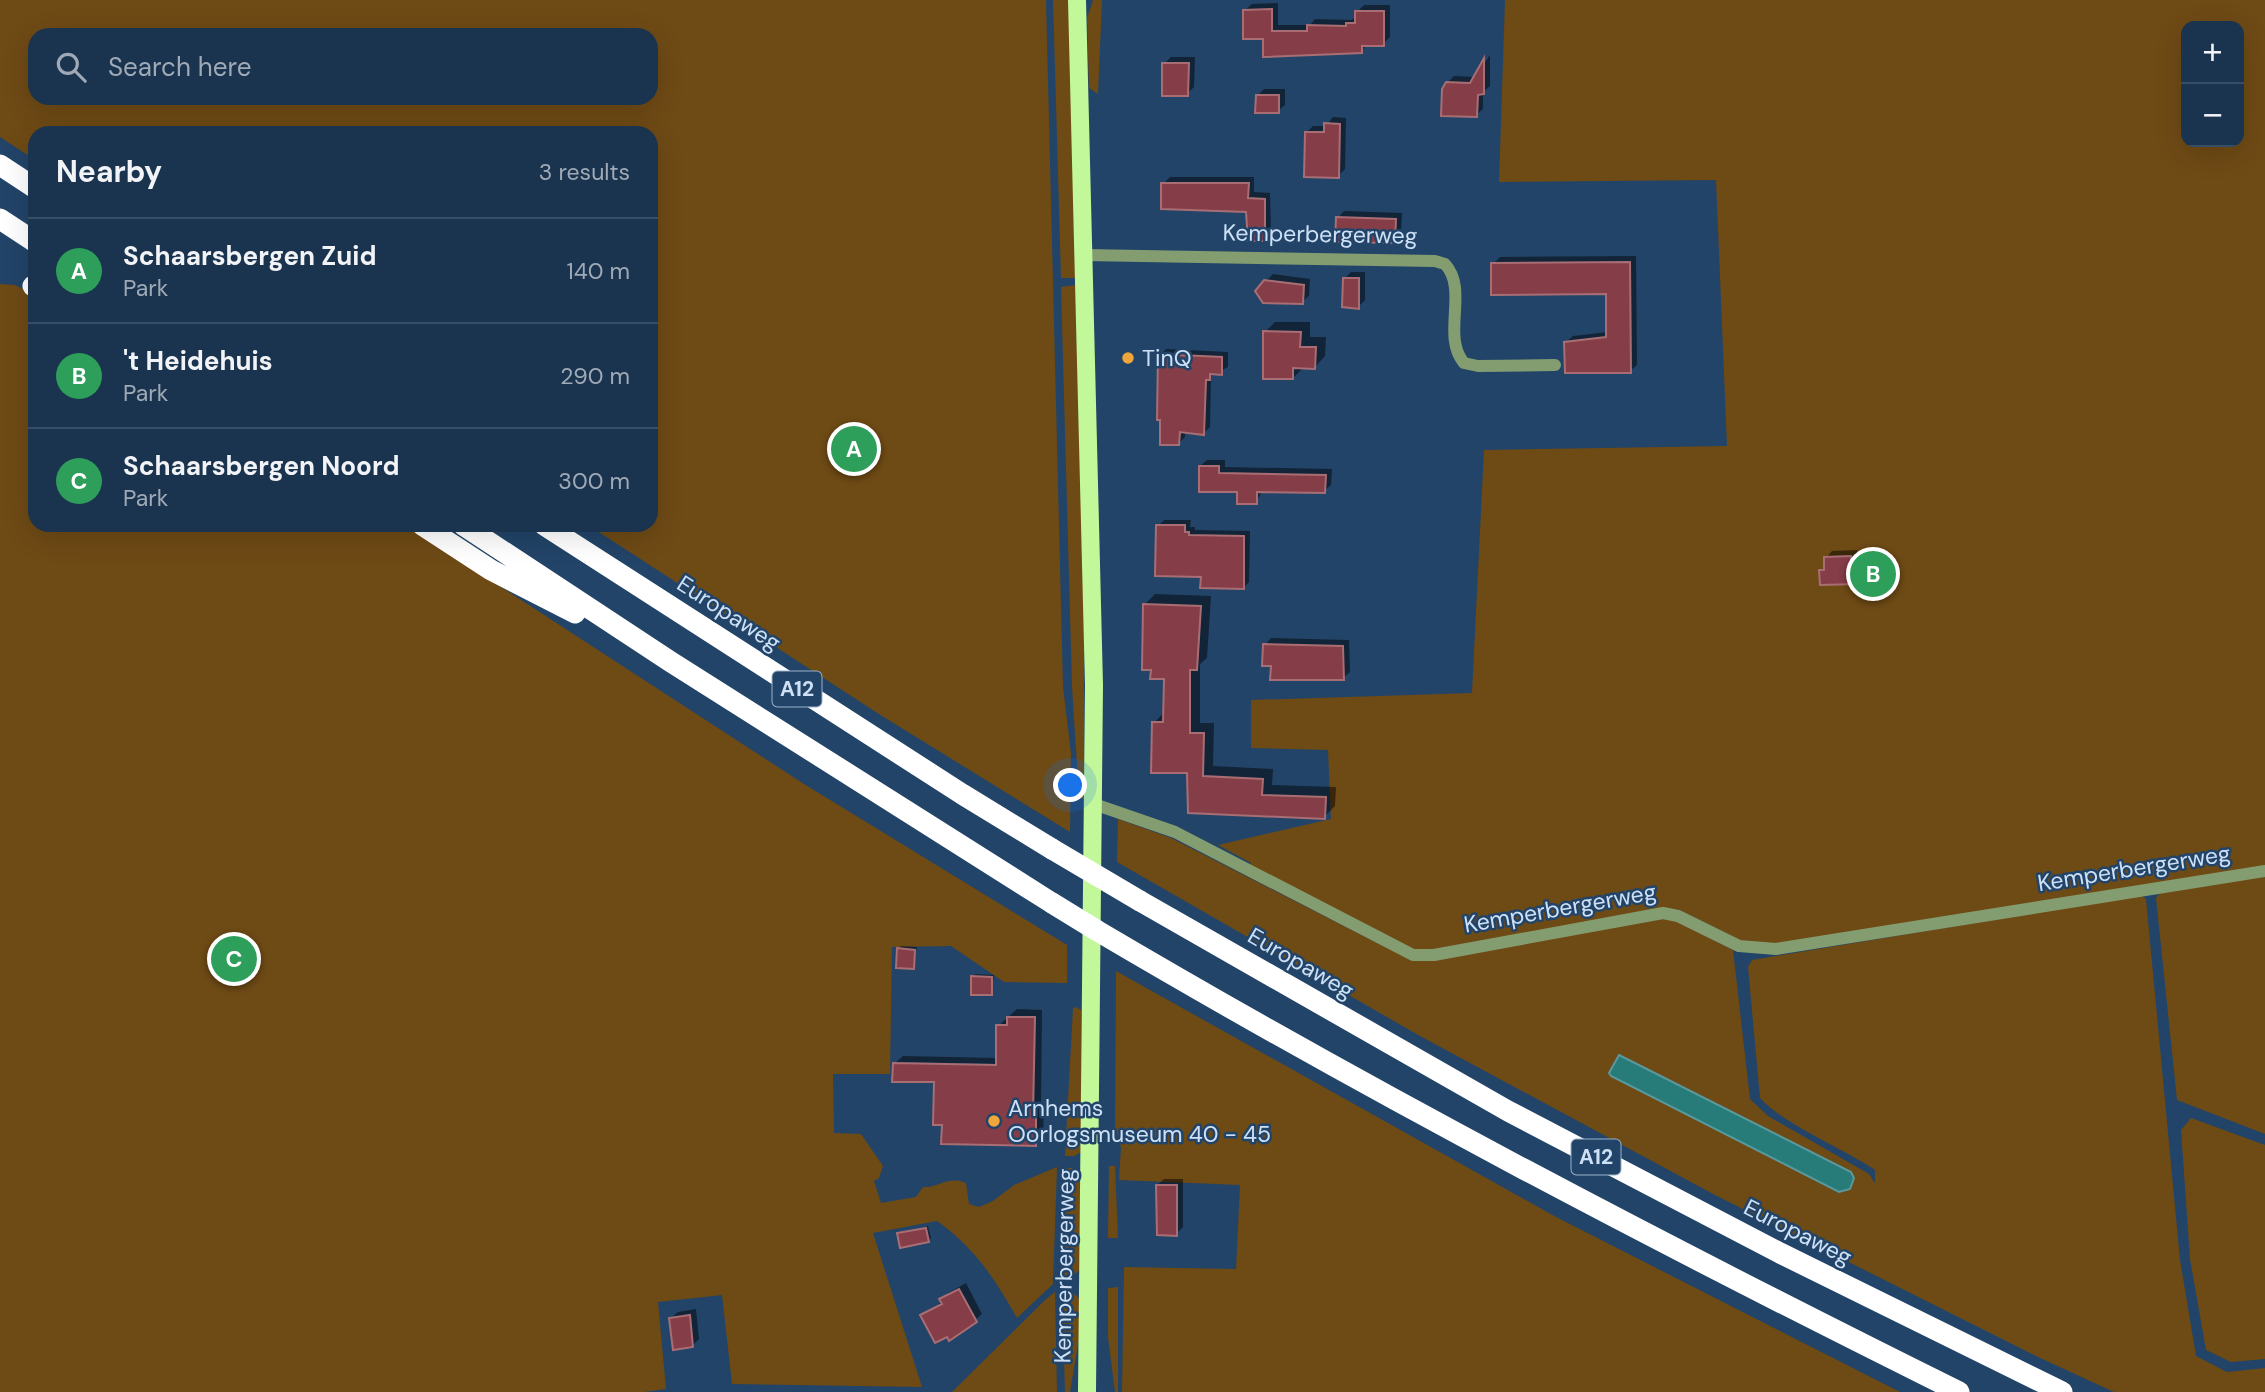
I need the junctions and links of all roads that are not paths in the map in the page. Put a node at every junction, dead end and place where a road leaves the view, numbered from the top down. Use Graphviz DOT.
graph roads {
  1 [pos="1077,0"];
  2 [pos="0,165"];
  3 [pos="28,183"];
  4 [pos="0,219"];
  5 [pos="28,237"];
  6 [pos="1084,255"];
  7 [pos="1555,365"];
  8 [pos="433,532"];
  9 [pos="474,532"];
  10 [pos="555,532"];
  11 [pos="671,662"];
  12 [pos="1094,804"];
  13 [pos="2265,871"];
  14 [pos="1087,1392"];
  15 [pos="1959,1392"];
  16 [pos="2062,1392"];
  1 -- 6 [label="main road, Kemperbergerweg"];
  2 -- 3 [label="highway"];
  4 -- 5 [label="highway"];
  6 -- 7 [label="street, Kemperbergerweg"];
  6 -- 12 [label="main road, Kemperbergerweg"];
  8 -- 11 [label="highway, A12"];
  9 -- 11 [label="highway, A12"];
  10 -- 16 [label="highway, Europaweg / A12, bridge"];
  11 -- 15 [label="highway, A12, bridge"];
  12 -- 13 [label="street, Kemperbergerweg"];
  12 -- 14 [label="main road, Kemperbergerweg"];
}
